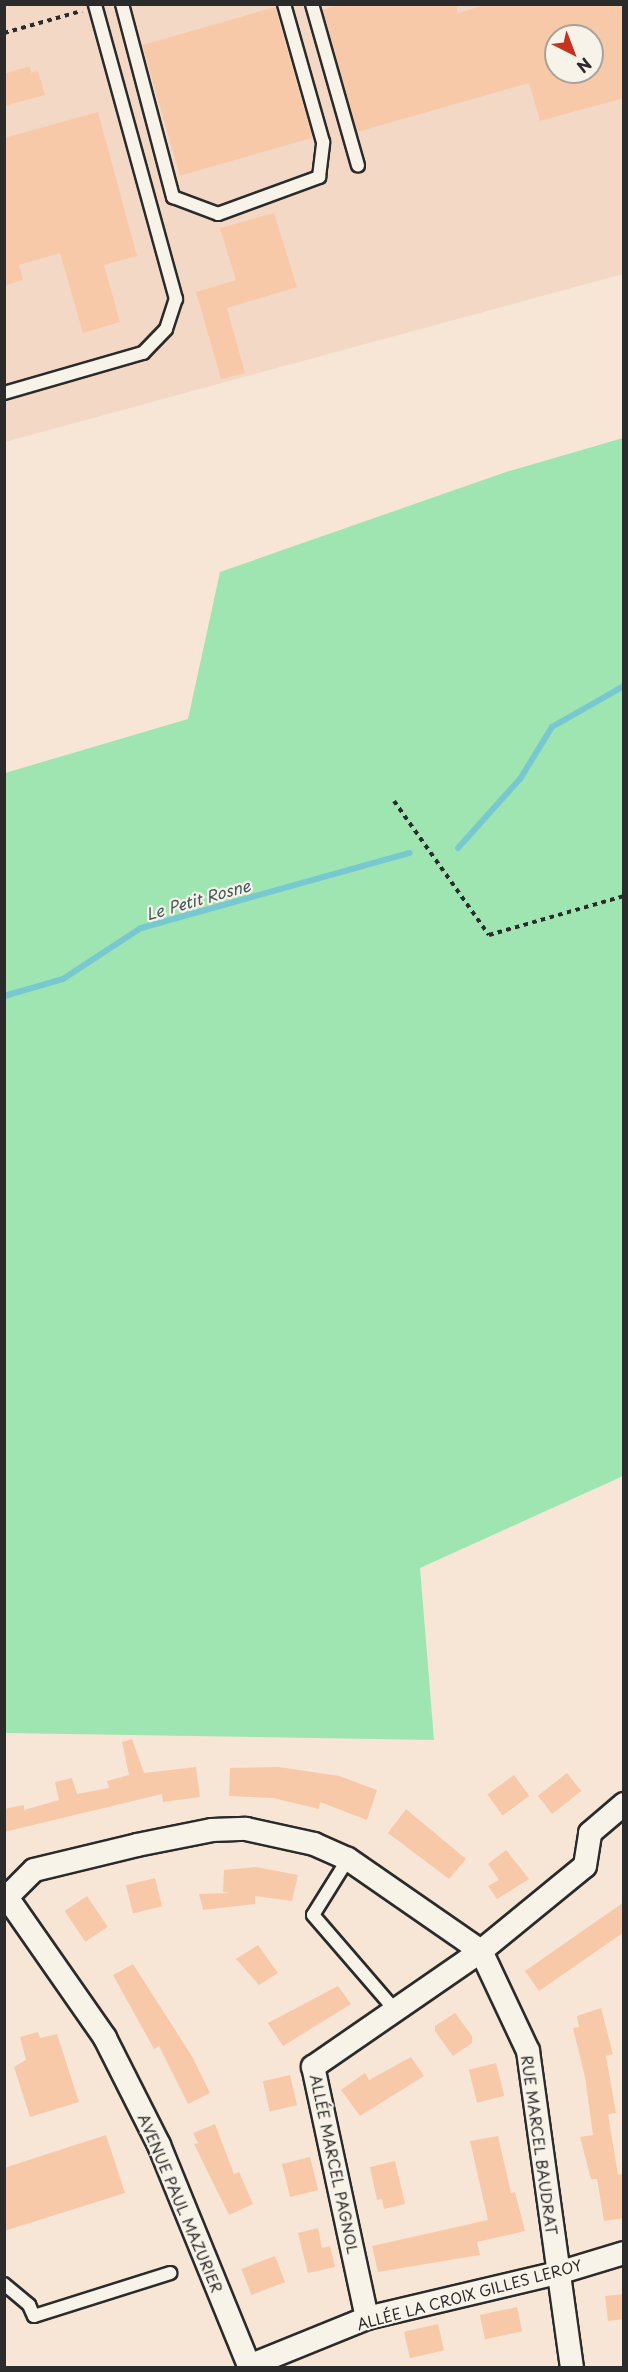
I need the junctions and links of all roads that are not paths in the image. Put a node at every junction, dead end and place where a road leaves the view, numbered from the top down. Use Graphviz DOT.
graph roads {
  1 [pos="122,4"];
  2 [pos="284,4"];
  3 [pos="312,4"];
  4 [pos="96,6"];
  5 [pos="358,166"];
  6 [pos="4,393"];
  7 [pos="624,1804"];
  8 [pos="348,1859"];
  9 [pos="6,1895"];
  10 [pos="481,1951"];
  11 [pos="395,2010"];
  12 [pos="624,2253"];
  13 [pos="170,2273"];
  14 [pos="558,2273"];
  15 [pos="4,2284"];
  16 [pos="367,2319"];
  17 [pos="249,2367"];
  18 [pos="572,2367"];
  1 -- 2 [label="lane"];
  3 -- 5 [label="lane"];
  4 -- 6 [label="lane"];
  7 -- 10 [label="street, ALLÉE MARCEL PAGNOL"];
  8 -- 9 [label="street"];
  8 -- 10 [label="street"];
  8 -- 11 [label="lane"];
  9 -- 17 [label="street, AVENUE PAUL MAZURIER"];
  10 -- 11 [label="street, ALLÉE MARCEL PAGNOL"];
  10 -- 14 [label="street, RUE MARCEL BAUDRAT"];
  11 -- 16 [label="street, ALLÉE MARCEL PAGNOL"];
  12 -- 14 [label="street, ALLÉE LA CROIX GILLES LEROY"];
  13 -- 15 [label="lane"];
  14 -- 16 [label="street, ALLÉE LA CROIX GILLES LEROY"];
  14 -- 18 [label="street, RUE MARCEL BAUDRAT"];
  16 -- 17 [label="street, ALLÉE LA CROIX GILLES LEROY"];
}
